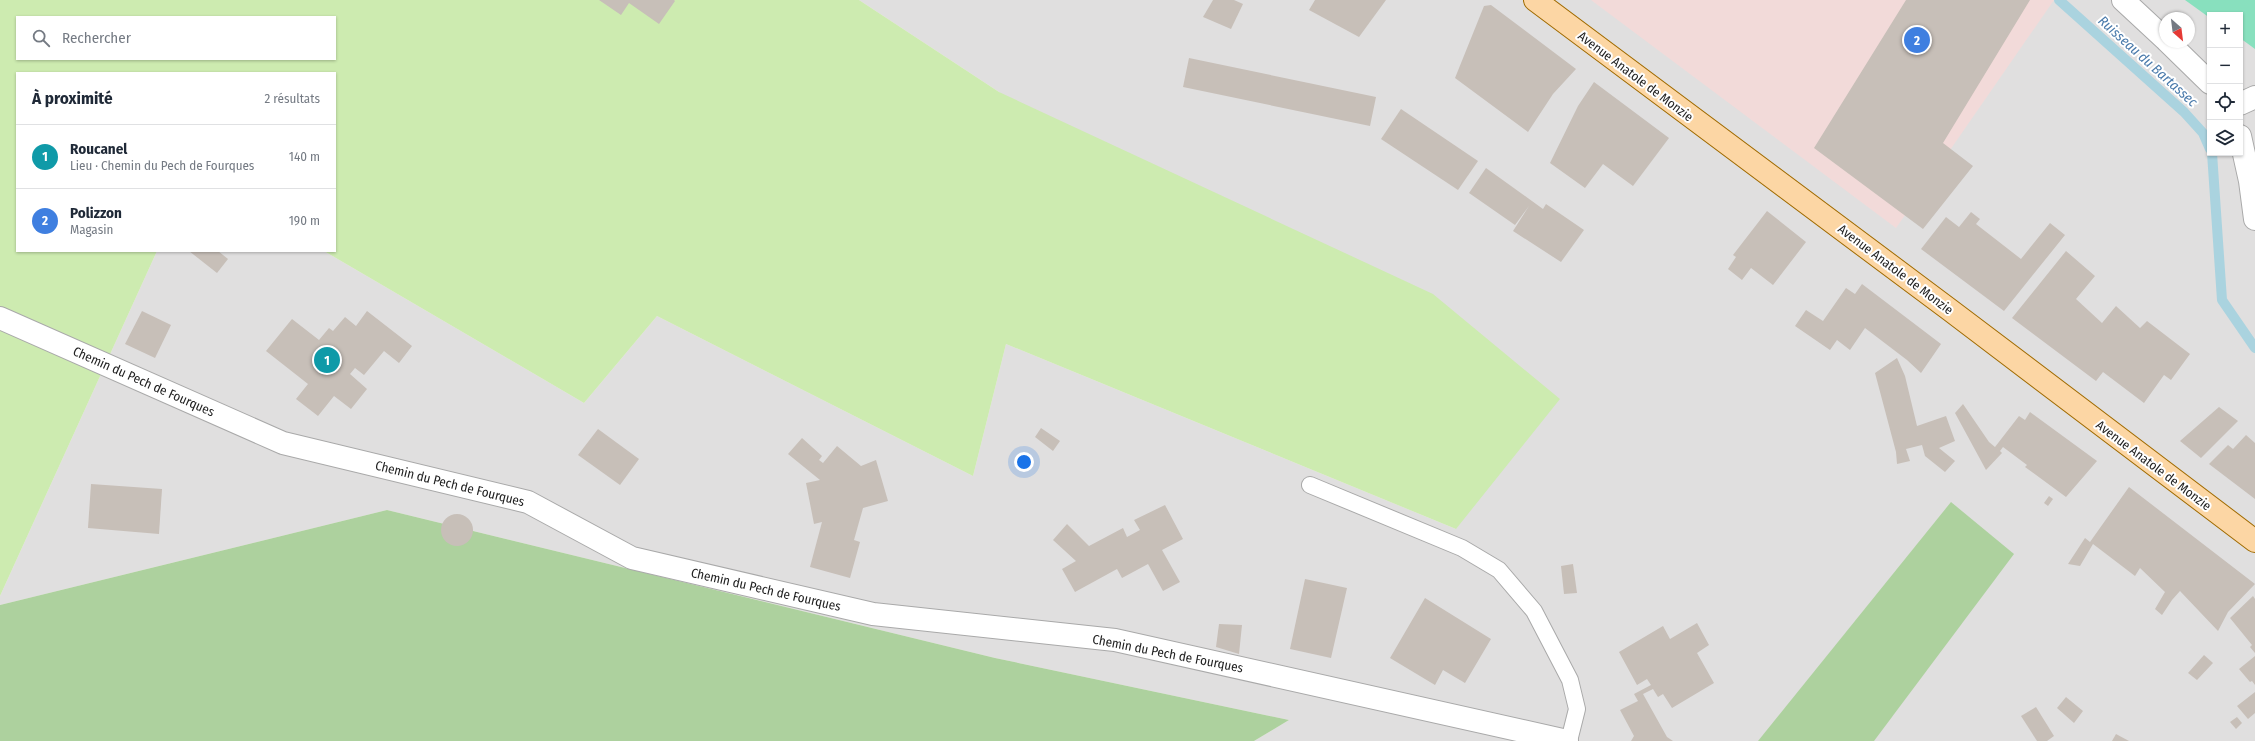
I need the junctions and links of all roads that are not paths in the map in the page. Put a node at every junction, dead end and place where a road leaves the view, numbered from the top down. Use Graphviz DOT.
graph roads {
  1 [pos="1535,0"];
  2 [pos="2123,0"];
  3 [pos="2159,33"];
  4 [pos="2174,48"];
  5 [pos="2207,80"];
  6 [pos="2255,97"];
  7 [pos="2243,103"];
  8 [pos="2243,147"];
  9 [pos="2252,179"];
  10 [pos="2255,219"];
  11 [pos="0,318"];
  12 [pos="1310,485"];
  13 [pos="2255,541"];
  14 [pos="1568,741"];
  1 -- 13 [label="main road, Avenue Anatole de Monzie"];
  2 -- 3 [label="street"];
  4 -- 5 [label="street"];
  6 -- 7 [label="street"];
  8 -- 9 [label="street"];
  9 -- 10 [label="street"];
  11 -- 14 [label="street, Chemin du Pech de Fourques"];
  12 -- 14 [label="lane"];
}
